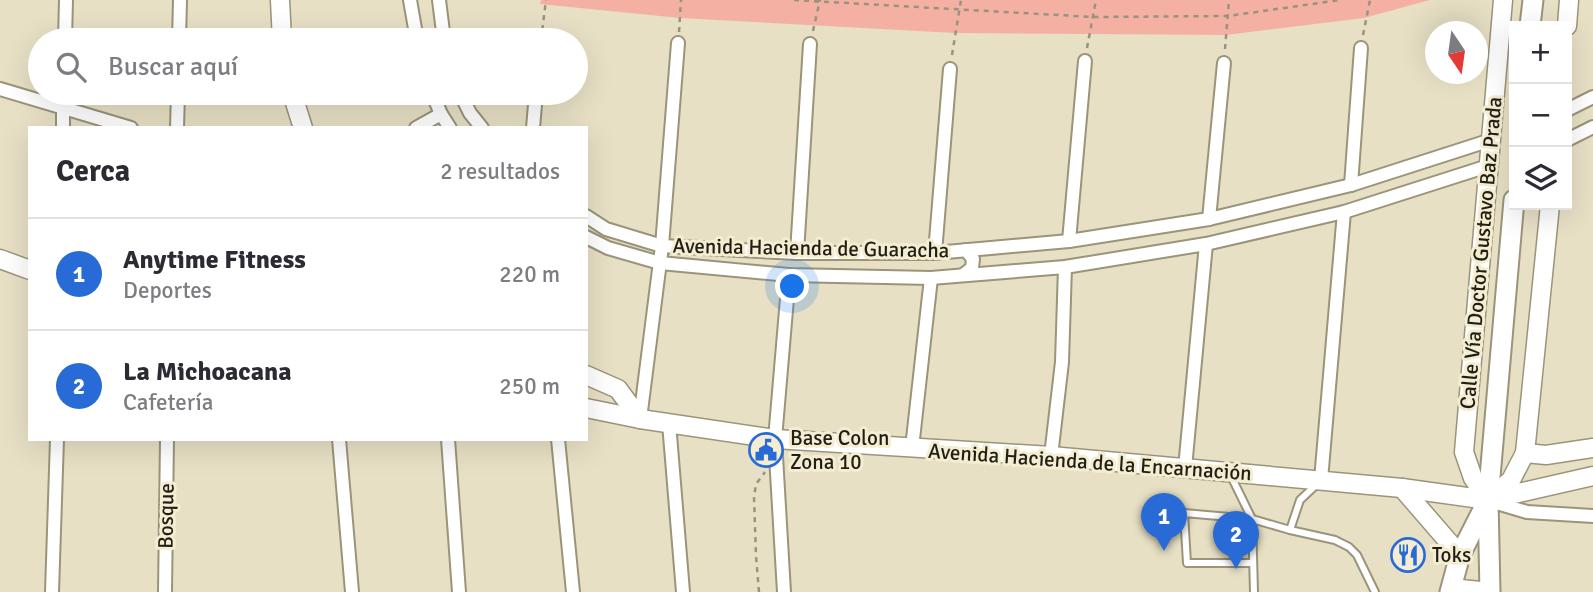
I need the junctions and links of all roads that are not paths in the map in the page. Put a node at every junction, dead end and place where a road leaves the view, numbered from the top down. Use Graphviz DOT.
graph roads {
  1 [pos="66,0"];
  2 [pos="180,0"];
  3 [pos="280,0"];
  4 [pos="410,0"];
  5 [pos="439,0"];
  6 [pos="1503,0"];
  7 [pos="1533,0"];
  8 [pos="1569,0"];
  9 [pos="1531,21"];
  10 [pos="1567,21"];
  11 [pos="65,28"];
  12 [pos="179,28"];
  13 [pos="281,28"];
  14 [pos="415,28"];
  15 [pos="442,28"];
  16 [pos="678,43"];
  17 [pos="810,44"];
  18 [pos="1361,48"];
  19 [pos="1085,61"];
  20 [pos="1224,63"];
  21 [pos="950,69"];
  22 [pos="0,89"];
  23 [pos="28,97"];
  24 [pos="1593,97"];
  25 [pos="55,105"];
  26 [pos="178,105"];
  27 [pos="296,105"];
  28 [pos="437,105"];
  29 [pos="466,105"];
  30 [pos="535,105"];
  31 [pos="62,107"];
  32 [pos="1572,108"];
  33 [pos="440,114"];
  34 [pos="63,126"];
  35 [pos="124,126"];
  36 [pos="177,126"];
  37 [pos="302,126"];
  38 [pos="419,126"];
  39 [pos="449,126"];
  40 [pos="480,126"];
  41 [pos="533,126"];
  42 [pos="1593,127"];
  43 [pos="1572,138"];
  44 [pos="1490,140"];
  45 [pos="1488,166"];
  46 [pos="1351,185"];
  47 [pos="1299,198"];
  48 [pos="1513,210"];
  49 [pos="1549,210"];
  50 [pos="1344,212"];
  51 [pos="588,217"];
  52 [pos="1209,219"];
  53 [pos="1304,222"];
  54 [pos="588,238"];
  55 [pos="1069,241"];
  56 [pos="1040,244"];
  57 [pos="1206,244"];
  58 [pos="662,246"];
  59 [pos="966,250"];
  60 [pos="797,253"];
  61 [pos="935,253"];
  62 [pos="0,259"];
  63 [pos="660,263"];
  64 [pos="1065,267"];
  65 [pos="1038,268"];
  66 [pos="28,269"];
  67 [pos="789,275"];
  68 [pos="963,275"];
  69 [pos="931,278"];
  70 [pos="588,376"];
  71 [pos="588,408"];
  72 [pos="640,419"];
  73 [pos="669,423"];
  74 [pos="775,439"];
  75 [pos="57,441"];
  76 [pos="167,441"];
  77 [pos="340,441"];
  78 [pos="448,441"];
  79 [pos="558,441"];
  80 [pos="1593,447"];
  81 [pos="912,448"];
  82 [pos="1525,453"];
  83 [pos="1051,456"];
  84 [pos="1185,468"];
  85 [pos="1229,472"];
  86 [pos="1593,476"];
  87 [pos="1321,480"];
  88 [pos="1402,488"];
  89 [pos="1488,500"];
  90 [pos="1593,516"];
  91 [pos="1252,519"];
  92 [pos="1290,530"];
  93 [pos="1460,555"];
  94 [pos="1252,563"];
  95 [pos="1450,590"];
  96 [pos="51,592"];
  97 [pos="165,592"];
  98 [pos="352,592"];
  99 [pos="459,592"];
  100 [pos="573,592"];
  101 [pos="683,592"];
  102 [pos="784,592"];
  103 [pos="1254,592"];
  104 [pos="1375,592"];
  105 [pos="1490,592"];
  1 -- 11 [label="street"];
  2 -- 12 [label="street"];
  3 -- 13 [label="main road"];
  4 -- 14 [label="street"];
  5 -- 15 [label="street"];
  6 -- 44 [label="main road, Calle Vía Doctor Gustavo Baz Prada"];
  7 -- 9 [label="main road"];
  8 -- 10 [label="main road"];
  16 -- 58 [label="street"];
  17 -- 60 [label="street"];
  18 -- 46 [label="street"];
  19 -- 55 [label="street"];
  20 -- 52 [label="street"];
  21 -- 61 [label="street"];
  22 -- 23 [label="street"];
  24 -- 32 [label="street"];
  25 -- 31 [label="street"];
  26 -- 36 [label="street"];
  27 -- 37 [label="main road"];
  28 -- 33 [label="street"];
  29 -- 40 [label="street"];
  30 -- 41 [label="street"];
  31 -- 34 [label="street"];
  31 -- 35 [label="street"];
  33 -- 38 [label="street"];
  33 -- 39 [label="street"];
  42 -- 43 [label="street"];
  44 -- 45 [label="main road, Calle Vía Doctor Gustavo Baz Prada"];
  44 -- 46 [label="street, Avenida Hacienda de Guaracha"];
  45 -- 50 [label="street, Avenida Hacienda de Guaracha"];
  45 -- 89 [label="main road, Calle Vía Doctor Gustavo Baz Prada"];
  46 -- 47 [label="street, Avenida Hacienda de Guaracha"];
  47 -- 52 [label="street, Avenida Hacienda de Guaracha"];
  47 -- 53 [label="street"];
  48 -- 89 [label="main road, Calle Vía Doctor Gustavo Baz Prada"];
  49 -- 82 [label="main road, Calle Vía Doctor Gustavo Baz Prada"];
  50 -- 53 [label="street, Avenida Hacienda de Guaracha"];
  50 -- 87 [label="street"];
  51 -- 58 [label="street, Avenida Hacienda de Guaracha"];
  52 -- 55 [label="street, Avenida Hacienda de Guaracha"];
  53 -- 57 [label="street, Avenida Hacienda de Guaracha"];
  54 -- 63 [label="street, Avenida Hacienda de Guaracha"];
  55 -- 56 [label="street, Avenida Hacienda de Guaracha"];
  56 -- 59 [label="street, Avenida Hacienda de Guaracha"];
  56 -- 65 [label="street"];
  57 -- 64 [label="street, Avenida Hacienda de Guaracha"];
  57 -- 84 [label="street"];
  58 -- 60 [label="street, Avenida Hacienda de Guaracha"];
  58 -- 63 [label="street"];
  59 -- 61 [label="street, Avenida Hacienda de Guaracha"];
  59 -- 68 [label="street"];
  60 -- 61 [label="street, Avenida Hacienda de Guaracha"];
  62 -- 66 [label="main road"];
  63 -- 67 [label="street, Avenida Hacienda de Guaracha"];
  63 -- 72 [label="street"];
  64 -- 65 [label="street, Avenida Hacienda de Guaracha"];
  64 -- 83 [label="street"];
  65 -- 68 [label="street, Avenida Hacienda de Guaracha"];
  67 -- 69 [label="street, Avenida Hacienda de Guaracha"];
  67 -- 74 [label="street"];
  68 -- 69 [label="street, Avenida Hacienda de Guaracha"];
  69 -- 81 [label="street"];
  70 -- 72 [label="main road"];
  71 -- 72 [label="main road, Avenida Hacienda de la Encarnación"];
  72 -- 73 [label="main road, Avenida Hacienda de la Encarnación"];
  73 -- 74 [label="main road, Avenida Hacienda de la Encarnación"];
  73 -- 101 [label="street"];
  74 -- 81 [label="main road, Avenida Hacienda de la Encarnación"];
  74 -- 102 [label="street"];
  75 -- 96 [label="street"];
  76 -- 97 [label="street, Bosque"];
  77 -- 98 [label="street"];
  78 -- 99 [label="street"];
  79 -- 100 [label="street"];
  80 -- 82 [label="main road"];
  81 -- 83 [label="main road, Avenida Hacienda de la Encarnación"];
  82 -- 89 [label="main road, Calle Vía Doctor Gustavo Baz Prada"];
  83 -- 84 [label="main road, Avenida Hacienda de la Encarnación"];
  84 -- 85 [label="main road, Avenida Hacienda de la Encarnación"];
  85 -- 87 [label="main road, Avenida Hacienda de la Encarnación"];
  85 -- 91 [label="lane"];
  86 -- 89 [label="main road"];
  87 -- 88 [label="main road, Avenida Hacienda de la Encarnación"];
  87 -- 92 [label="lane"];
  88 -- 89 [label="main road, Avenida Hacienda de la Encarnación"];
  88 -- 93 [label="main road"];
  89 -- 90 [label="street, Avenida Hacienda de la Encarnación"];
  89 -- 93 [label="main road, Calle Vía Doctor Gustavo Baz Prada"];
  89 -- 105 [label="main road, Calle Vía Doctor Gustavo Baz Prada"];
  91 -- 92 [label="lane"];
  91 -- 94 [label="lane"];
  91 -- 94 [label="lane"];
  92 -- 104 [label="lane"];
  93 -- 95 [label="main road, Calle Vía Doctor Gustavo Baz Prada"];
  94 -- 103 [label="lane"];
  95 -- 105 [label="main road"];
}
